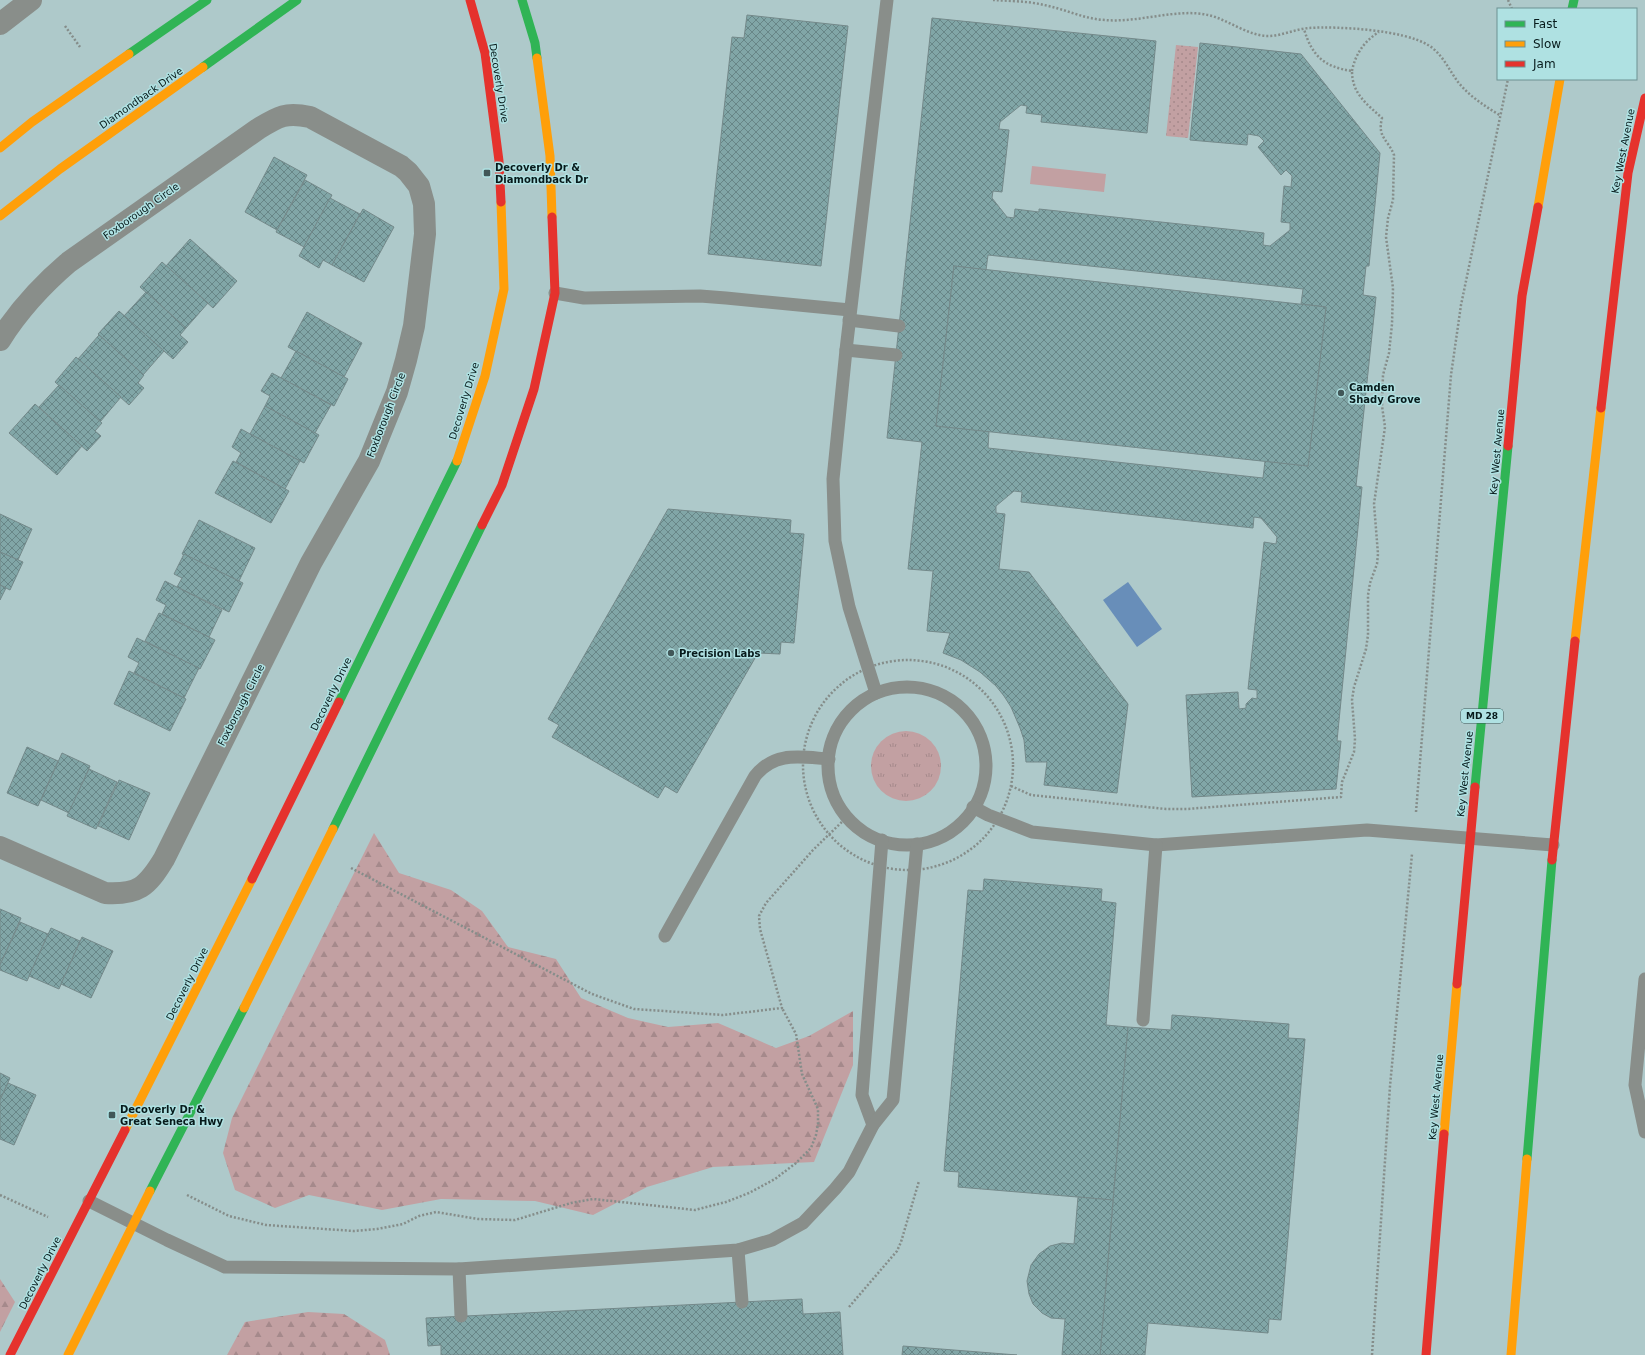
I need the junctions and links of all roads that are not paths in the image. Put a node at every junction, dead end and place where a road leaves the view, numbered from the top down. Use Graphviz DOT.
graph roads {
  1 [pos="31,0"];
  2 [pos="207,0"];
  3 [pos="297,0"];
  4 [pos="470,0"];
  5 [pos="522,0"];
  6 [pos="887,0"];
  7 [pos="0,23"];
  8 [pos="1560,80"];
  9 [pos="1645,98"];
  10 [pos="0,148"];
  11 [pos="0,216"];
  12 [pos="555,293"];
  13 [pos="850,315"];
  14 [pos="899,326"];
  15 [pos="0,340"];
  16 [pos="846,350"];
  17 [pos="896,355"];
  18 [pos="876,693"];
  19 [pos="829,759"];
  20 [pos="973,807"];
  21 [pos="1470,839"];
  22 [pos="882,840"];
  23 [pos="916,844"];
  24 [pos="1156,845"];
  25 [pos="1553,845"];
  26 [pos="0,847"];
  27 [pos="664,936"];
  28 [pos="1645,979"];
  29 [pos="1143,1020"];
  30 [pos="873,1125"];
  31 [pos="1645,1132"];
  32 [pos="89,1201"];
  33 [pos="133,1224"];
  34 [pos="738,1250"];
  35 [pos="459,1269"];
  36 [pos="742,1302"];
  37 [pos="461,1316"];
  38 [pos="10,1355"];
  39 [pos="68,1355"];
  40 [pos="1426,1355"];
  41 [pos="1511,1355"];
  1 -- 7 [label="street"];
  2 -- 10 [label="street"];
  3 -- 11 [label="street, Diamondback Drive"];
  4 -- 32 [label="street, Decoverly Drive"];
  5 -- 12 [label="street"];
  6 -- 13 [label="lane"];
  8 -- 21 [label="street, Key West Avenue / MD 28"];
  9 -- 25 [label="street, Key West Avenue"];
  12 -- 13 [label="lane"];
  12 -- 33 [label="street"];
  13 -- 14 [label="lane"];
  13 -- 16 [label="lane"];
  15 -- 26 [label="street, Foxborough Circle"];
  16 -- 17 [label="lane"];
  16 -- 18 [label="lane"];
  18 -- 19 [label="lane"];
  18 -- 20 [label="lane"];
  19 -- 22 [label="lane"];
  19 -- 27 [label="lane"];
  20 -- 23 [label="lane"];
  20 -- 24 [label="lane"];
  21 -- 24 [label="lane"];
  21 -- 25 [label="lane"];
  21 -- 40 [label="street, Key West Avenue / MD 28"];
  22 -- 23 [label="lane"];
  22 -- 30 [label="lane"];
  23 -- 30 [label="lane"];
  24 -- 29 [label="lane"];
  25 -- 41 [label="street, Key West Avenue"];
  28 -- 31 [label="lane"];
  30 -- 34 [label="lane"];
  32 -- 33 [label="lane"];
  32 -- 38 [label="street, Decoverly Drive"];
  33 -- 35 [label="lane"];
  33 -- 39 [label="street"];
  34 -- 35 [label="lane"];
  34 -- 36 [label="lane"];
  35 -- 37 [label="lane"];
}
